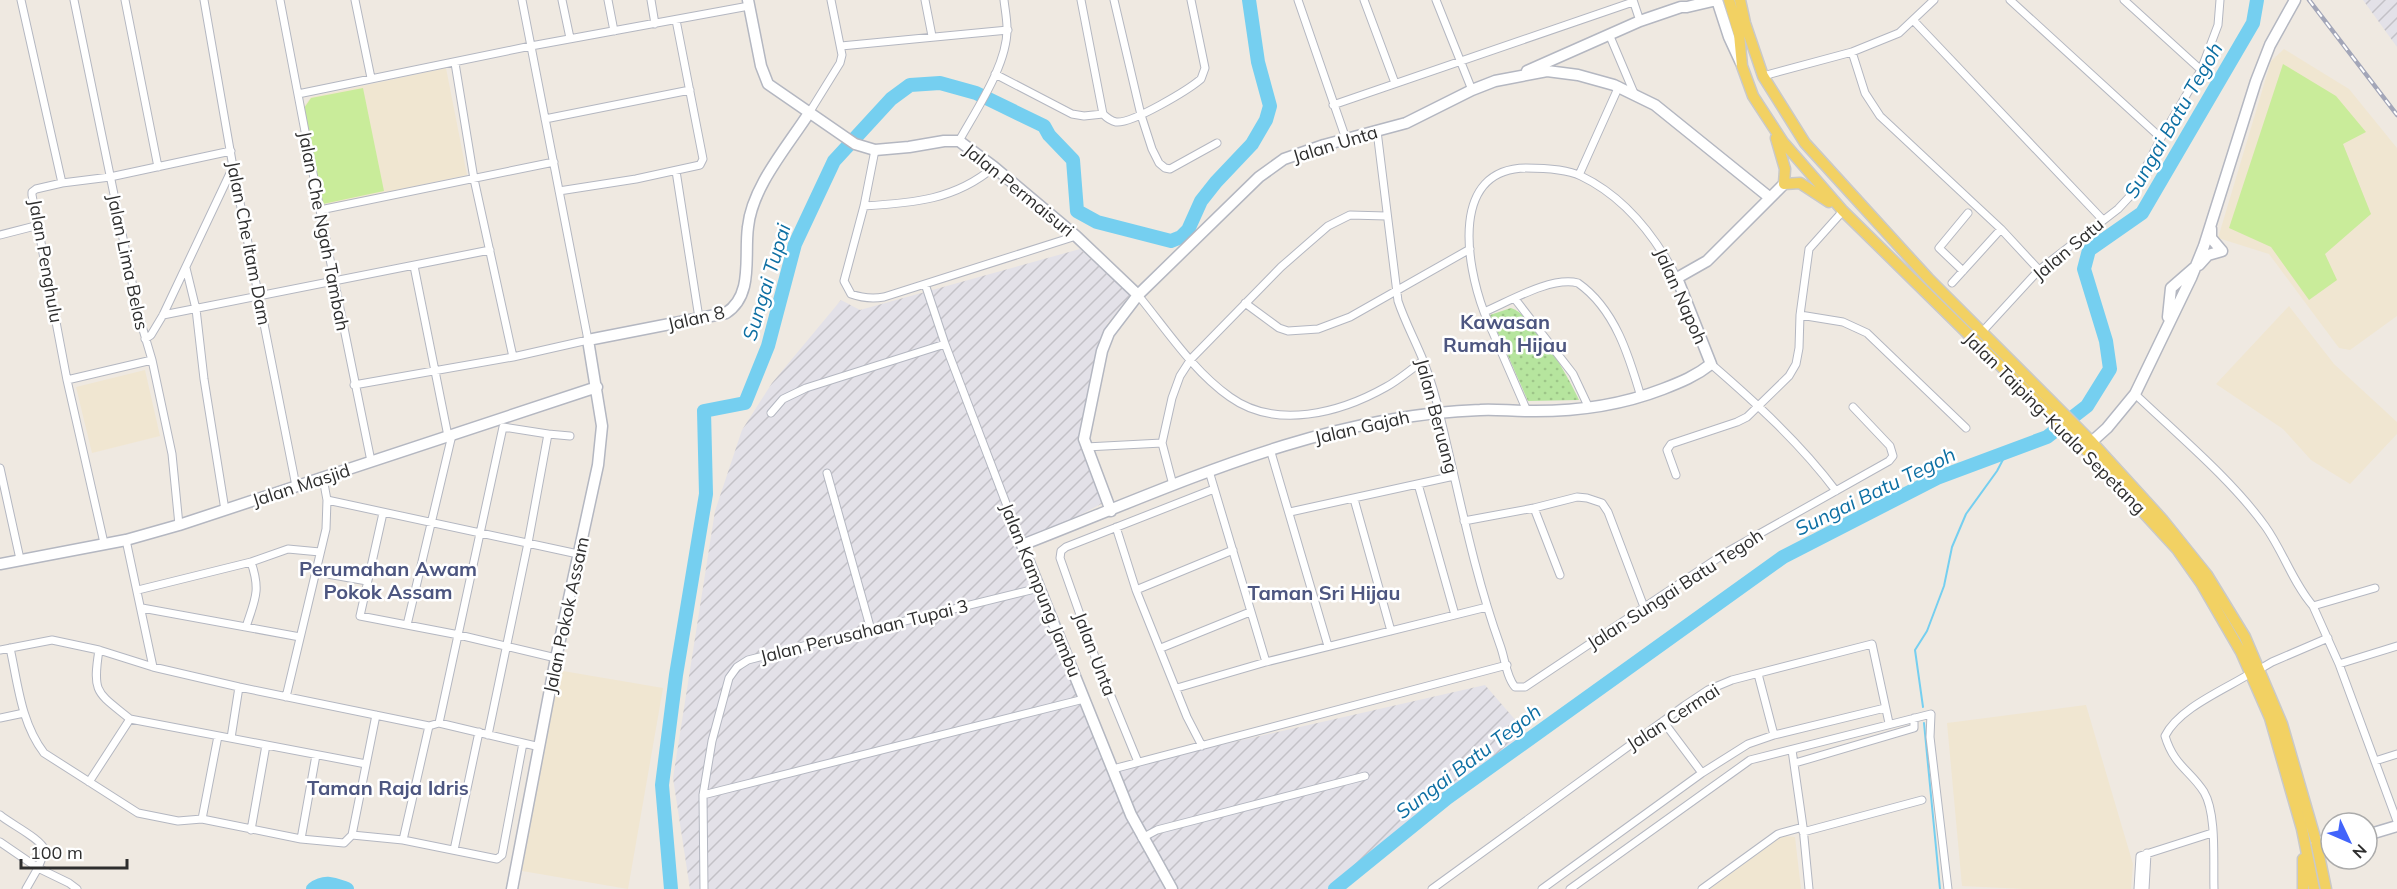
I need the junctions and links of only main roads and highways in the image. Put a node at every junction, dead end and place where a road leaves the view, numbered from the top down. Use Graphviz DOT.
graph roads {
  1 [pos="1729,0"];
  2 [pos="1740,0"];
  3 [pos="1793,126"];
  4 [pos="1773,129"];
  5 [pos="1783,142"];
  6 [pos="1843,211"];
  7 [pos="2061,418"];
  8 [pos="2256,671"];
  9 [pos="2302,829"];
  10 [pos="2327,887"];
  11 [pos="2303,889"];
  12 [pos="2314,889"];
  1 -- 4 [label="main road, Jalan Taiping-Kuala Sepetang"];
  2 -- 3 [label="main road, Jalan Taiping-Kuala Sepetang"];
  3 -- 5 [label="main road"];
  3 -- 7 [label="main road, Jalan Taiping-Kuala Sepetang"];
  4 -- 5 [label="main road, Jalan Taiping-Kuala Sepetang"];
  4 -- 6 [label="main road"];
  5 -- 6 [label="main road, Jalan Taiping-Kuala Sepetang"];
  6 -- 7 [label="main road, Jalan Taiping-Kuala Sepetang"];
  7 -- 8 [label="main road, Jalan Taiping-Kuala Sepetang"];
  8 -- 9 [label="main road, Jalan Taiping-Kuala Sepetang"];
  8 -- 10 [label="main road, Jalan Taiping-Kuala Sepetang"];
  9 -- 11 [label="main road"];
  9 -- 12 [label="main road, Jalan Taiping-Kuala Sepetang"];
}
